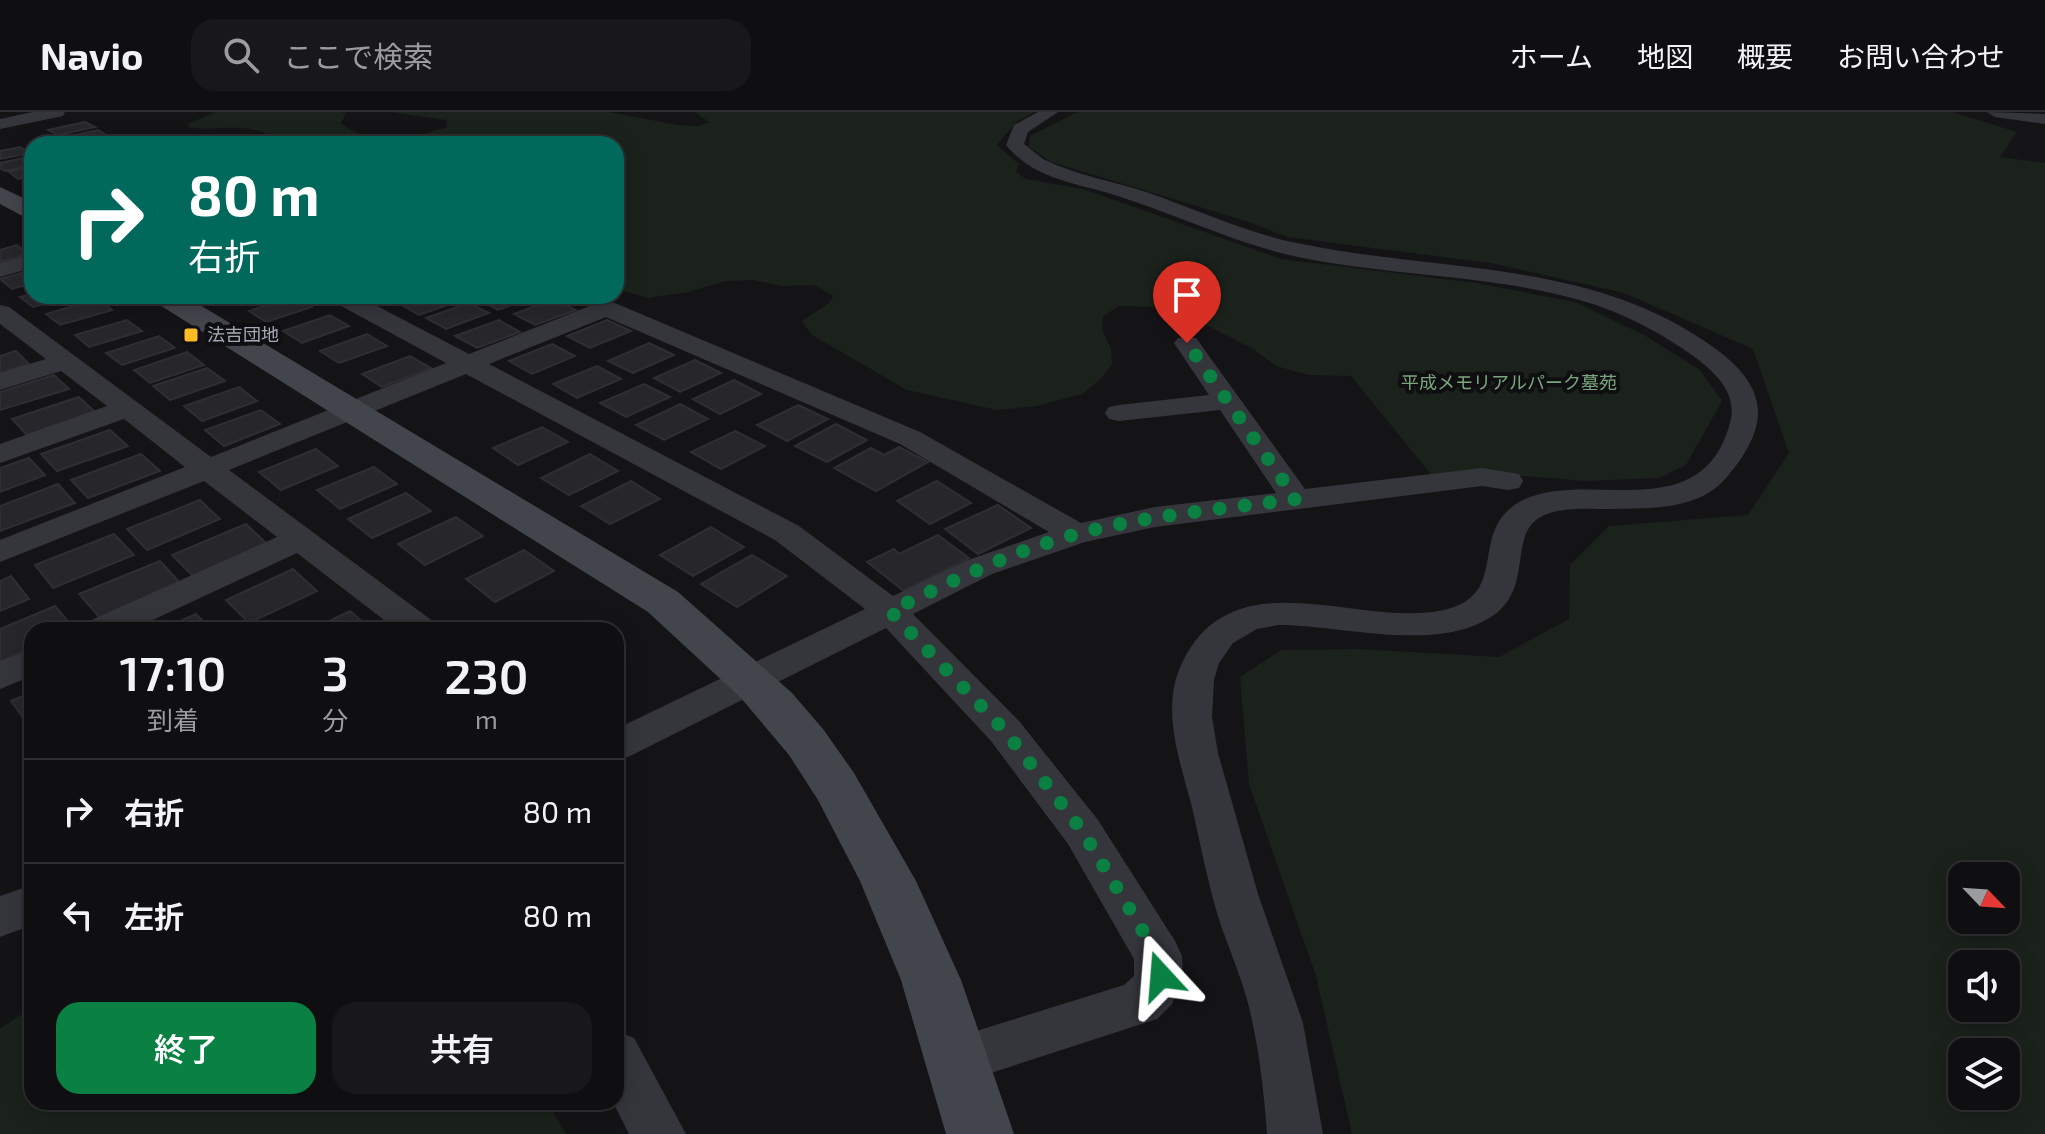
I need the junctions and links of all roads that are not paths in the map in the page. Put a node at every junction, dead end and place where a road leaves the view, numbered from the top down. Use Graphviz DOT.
graph roads {
  1 [pos="57,112"];
  2 [pos="1050,112"];
  3 [pos="1995,112"];
  4 [pos="2045,119"];
  5 [pos="3,123"];
  6 [pos="33,136"];
  7 [pos="0,194"];
  8 [pos="24,208"];
  9 [pos="24,263"];
  10 [pos="0,270"];
  11 [pos="178,304"];
  12 [pos="355,304"];
  13 [pos="597,304"];
  14 [pos="606,308"];
  15 [pos="3,317"];
  16 [pos="1187,343"];
  17 [pos="66,361"];
  18 [pos="469,363"];
  19 [pos="0,382"];
  20 [pos="1227,401"];
  21 [pos="128,408"];
  22 [pos="348,411"];
  23 [pos="1119,413"];
  24 [pos="0,454"];
  25 [pos="208,468"];
  26 [pos="1508,481"];
  27 [pos="1296,499"];
  28 [pos="1076,534"];
  29 [pos="300,539"];
  30 [pos="0,552"];
  31 [pos="890,611"];
  32 [pos="118,622"];
  33 [pos="410,622"];
  34 [pos="24,665"];
  35 [pos="0,676"];
  36 [pos="749,681"];
  37 [pos="624,742"];
  38 [pos="24,907"];
  39 [pos="0,917"];
  40 [pos="960,1059"];
  41 [pos="624,1070"];
  42 [pos="658,1134"];
  43 [pos="980,1134"];
  44 [pos="1295,1134"];
  1 -- 5 [label="street"];
  2 -- 44 [label="street"];
  3 -- 4 [label="street"];
  5 -- 6 [label="street"];
  7 -- 8 [label="street"];
  9 -- 10 [label="street"];
  11 -- 22 [label="street"];
  12 -- 18 [label="street"];
  13 -- 14 [label="street"];
  14 -- 18 [label="street"];
  14 -- 28 [label="street"];
  15 -- 17 [label="street"];
  16 -- 20 [label="street"];
  17 -- 19 [label="street"];
  17 -- 21 [label="street"];
  18 -- 22 [label="street"];
  18 -- 31 [label="street"];
  20 -- 23 [label="street"];
  20 -- 27 [label="street"];
  21 -- 24 [label="street"];
  21 -- 25 [label="street"];
  22 -- 25 [label="street"];
  22 -- 36 [label="street"];
  25 -- 29 [label="street"];
  25 -- 30 [label="street"];
  26 -- 27 [label="street"];
  27 -- 28 [label="street"];
  28 -- 31 [label="street"];
  29 -- 32 [label="street"];
  29 -- 33 [label="street"];
  31 -- 36 [label="street"];
  31 -- 40 [label="street"];
  34 -- 35 [label="street"];
  36 -- 37 [label="street"];
  36 -- 40 [label="street"];
  38 -- 39 [label="street"];
  40 -- 43 [label="street"];
  41 -- 42 [label="street"];
}
